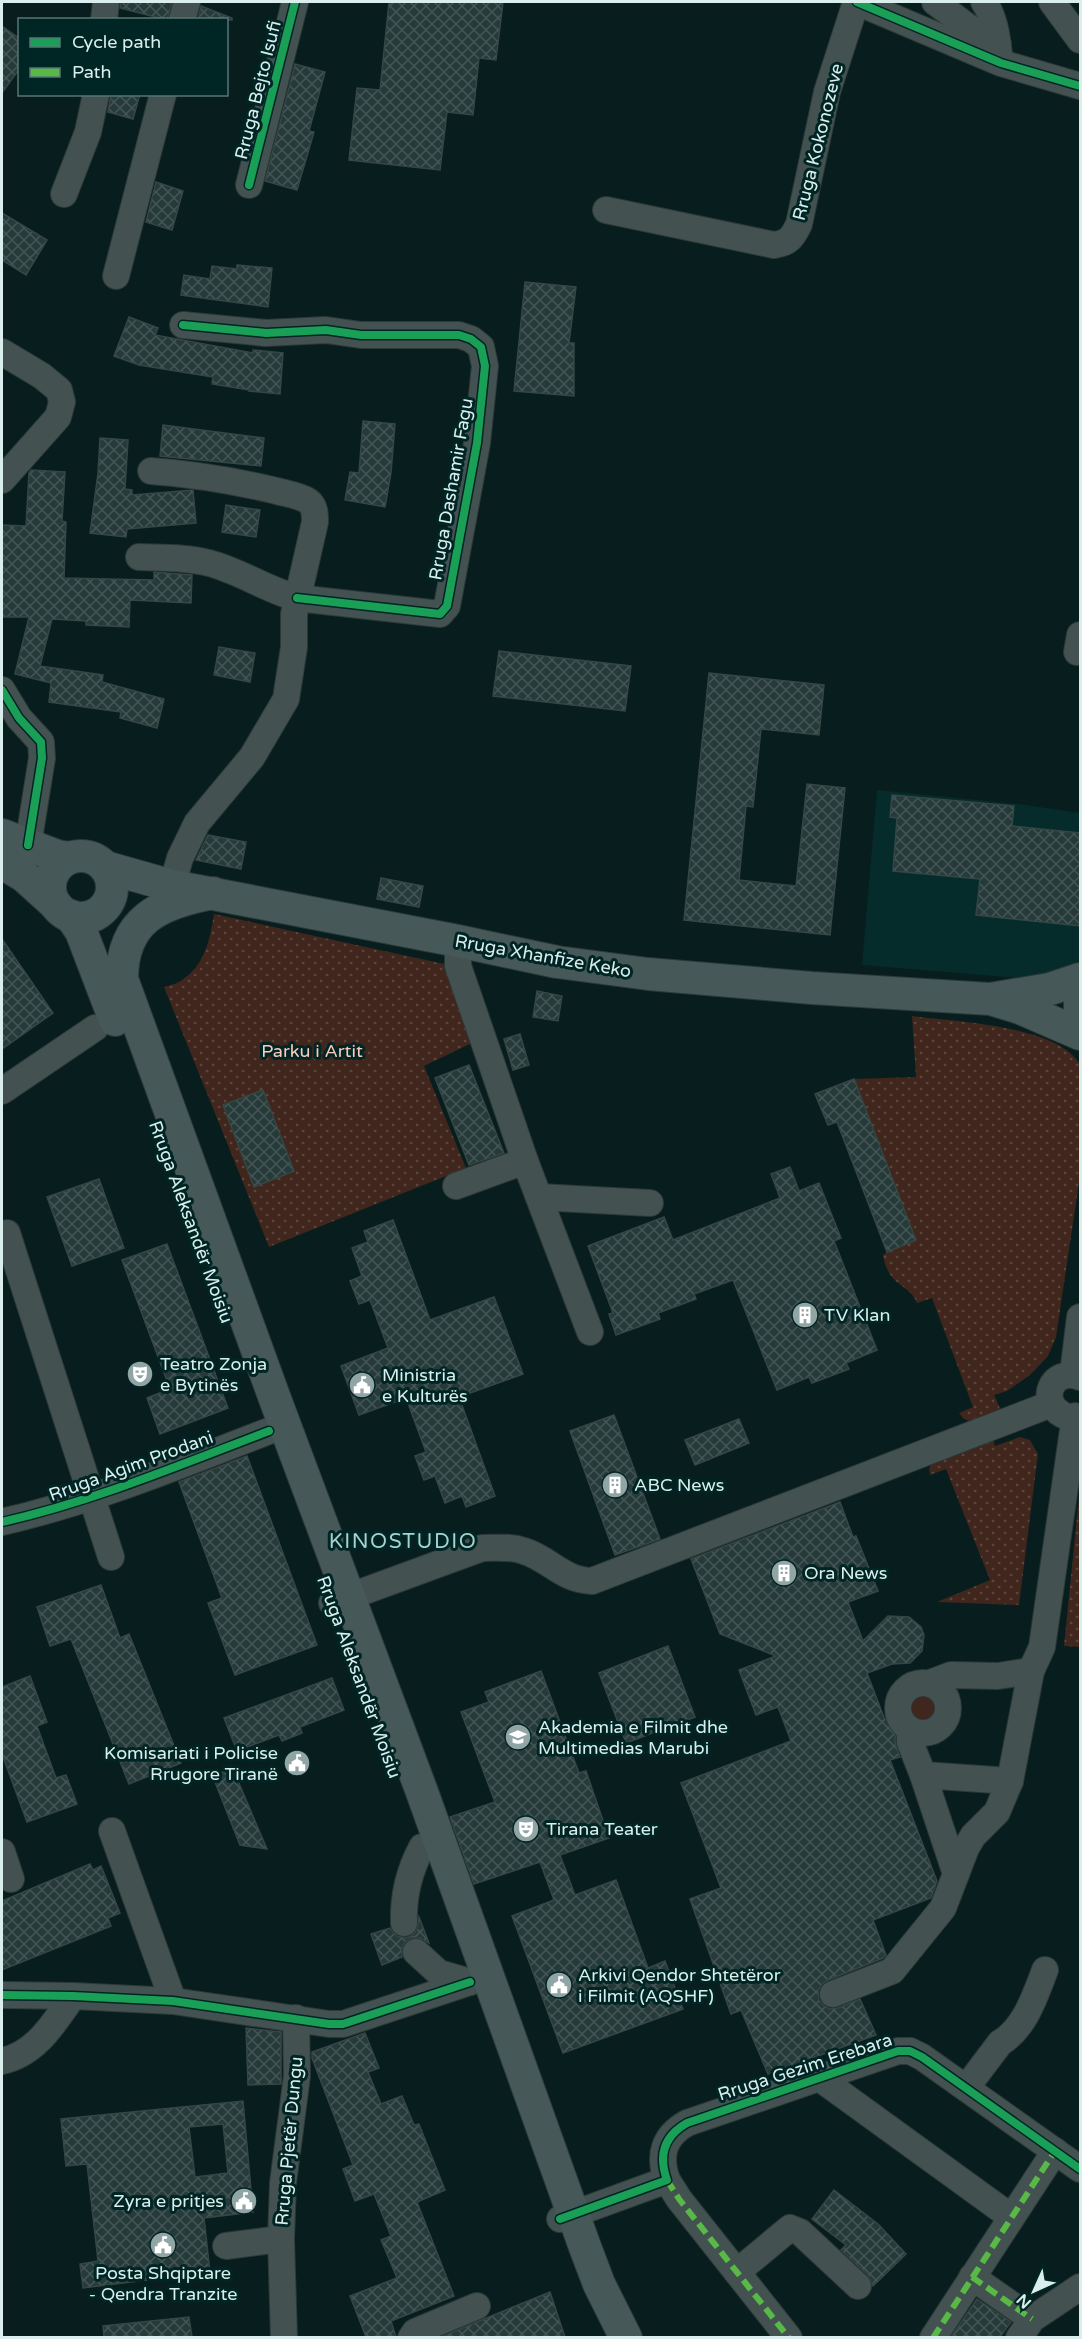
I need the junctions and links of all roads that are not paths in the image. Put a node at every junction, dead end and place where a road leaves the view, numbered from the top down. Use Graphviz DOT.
graph roads {
  1 [pos="106,2"];
  2 [pos="187,2"];
  3 [pos="295,2"];
  4 [pos="857,2"];
  5 [pos="935,2"];
  6 [pos="984,2"];
  7 [pos="1052,2"];
  8 [pos="104,18"];
  9 [pos="183,18"];
  10 [pos="1080,40"];
  11 [pos="999,54"];
  12 [pos="1080,86"];
  13 [pos="96,96"];
  14 [pos="162,96"];
  15 [pos="249,185"];
  16 [pos="64,194"];
  17 [pos="606,210"];
  18 [pos="116,276"];
  19 [pos="183,325"];
  20 [pos="2,352"];
  21 [pos="151,471"];
  22 [pos="2,480"];
  23 [pos="139,558"];
  24 [pos="297,598"];
  25 [pos="2,690"];
  26 [pos="15,840"];
  27 [pos="70,858"];
  28 [pos="2,862"];
  29 [pos="105,867"];
  30 [pos="172,886"];
  31 [pos="213,893"];
  32 [pos="84,909"];
  33 [pos="458,941"];
  34 [pos="122,979"];
  35 [pos="1080,979"];
  36 [pos="990,999"];
  37 [pos="1080,1003"];
  38 [pos="1080,1011"];
  39 [pos="95,1029"];
  40 [pos="1080,1034"];
  41 [pos="2,1091"];
  42 [pos="525,1161"];
  43 [pos="456,1186"];
  44 [pos="539,1197"];
  45 [pos="650,1203"];
  46 [pos="7,1233"];
  47 [pos="1080,1317"];
  48 [pos="590,1332"];
  49 [pos="1077,1376"];
  50 [pos="1067,1412"];
  51 [pos="269,1431"];
  52 [pos="93,1498"];
  53 [pos="2,1522"];
  54 [pos="111,1557"];
  55 [pos="340,1600"];
  56 [pos="1031,1671"];
  57 [pos="930,1683"];
  58 [pos="910,1730"];
  59 [pos="922,1775"];
  60 [pos="1010,1781"];
  61 [pos="112,1831"];
  62 [pos="422,1847"];
  63 [pos="2,1852"];
  64 [pos="956,1874"];
  65 [pos="11,1879"];
  66 [pos="404,1923"];
  67 [pos="416,1952"];
  68 [pos="1045,1970"];
  69 [pos="470,1982"];
  70 [pos="832,1994"];
  71 [pos="2,1995"];
  72 [pos="73,1996"];
  73 [pos="173,2001"];
  74 [pos="296,2018"];
  75 [pos="2,2061"];
  76 [pos="818,2077"];
  77 [pos="966,2088"];
  78 [pos="1055,2151"];
  79 [pos="1080,2169"];
  80 [pos="667,2180"];
  81 [pos="566,2217"];
  82 [pos="1011,2217"];
  83 [pos="280,2239"];
  84 [pos="226,2246"];
  85 [pos="737,2272"];
  86 [pos="972,2277"];
  87 [pos="858,2286"];
  88 [pos="1080,2287"];
  89 [pos="477,2306"];
  90 [pos="1025,2328"];
  91 [pos="284,2337"];
  92 [pos="411,2337"];
  93 [pos="610,2337"];
  94 [pos="626,2337"];
  95 [pos="789,2337"];
  96 [pos="933,2337"];
  1 -- 8 [label="street"];
  2 -- 9 [label="street"];
  3 -- 15 [label="street, Rruga Bejto Isufi"];
  4 -- 11 [label="street, Rruga Kokonozeve"];
  4 -- 17 [label="street, Rruga Kokonozeve"];
  5 -- 11 [label="street"];
  6 -- 11 [label="street"];
  7 -- 10 [label="street"];
  11 -- 12 [label="street, Rruga Kokonozeve"];
  13 -- 16 [label="street"];
  14 -- 18 [label="street"];
  19 -- 24 [label="street, Rruga Dashamir Fagu"];
  20 -- 22 [label="street"];
  21 -- 24 [label="street"];
  23 -- 24 [label="street"];
  24 -- 30 [label="street"];
  25 -- 26 [label="street"];
  26 -- 27 [label="main road"];
  27 -- 29 [label="main road"];
  27 -- 32 [label="main road"];
  28 -- 32 [label="main road"];
  29 -- 30 [label="main road, Rruga Xhanfize Keko"];
  29 -- 32 [label="main road"];
  30 -- 31 [label="main road, Rruga Xhanfize Keko"];
  30 -- 32 [label="main road"];
  31 -- 33 [label="main road, Rruga Xhanfize Keko"];
  31 -- 34 [label="main road"];
  32 -- 34 [label="main road"];
  32 -- 51 [label="main road, Rruga Aleksandër Moisiu"];
  33 -- 36 [label="main road, Rruga Xhanfize Keko"];
  33 -- 42 [label="street"];
  34 -- 55 [label="main road, Rruga Aleksandër Moisiu"];
  35 -- 36 [label="main road, Rruga Xhanfize Keko"];
  36 -- 40 [label="main road, Rruga Xhanfize Keko"];
  37 -- 38 [label="main road"];
  39 -- 41 [label="street"];
  42 -- 43 [label="street"];
  42 -- 44 [label="street"];
  44 -- 45 [label="street"];
  44 -- 48 [label="street"];
  46 -- 52 [label="street"];
  47 -- 49 [label="street"];
  49 -- 50 [label="street"];
  50 -- 55 [label="street"];
  50 -- 56 [label="street"];
  51 -- 52 [label="street, Rruga Agim Prodani"];
  51 -- 55 [label="main road, Rruga Aleksandër Moisiu"];
  52 -- 53 [label="street, Rruga Agim Prodani"];
  52 -- 54 [label="street"];
  55 -- 62 [label="main road, Rruga Aleksandër Moisiu"];
  55 -- 81 [label="main road, Rruga Aleksandër Moisiu"];
  56 -- 57 [label="street"];
  56 -- 60 [label="street"];
  57 -- 58 [label="street"];
  57 -- 58 [label="street"];
  58 -- 59 [label="street"];
  59 -- 60 [label="street"];
  59 -- 64 [label="street"];
  60 -- 64 [label="street"];
  61 -- 73 [label="street"];
  62 -- 66 [label="street"];
  62 -- 69 [label="main road, Rruga Aleksandër Moisiu"];
  63 -- 65 [label="street"];
  64 -- 70 [label="street"];
  67 -- 69 [label="street"];
  68 -- 77 [label="street"];
  69 -- 74 [label="street"];
  69 -- 81 [label="main road, Rruga Aleksandër Moisiu"];
  71 -- 72 [label="street"];
  72 -- 73 [label="street"];
  72 -- 75 [label="street"];
  73 -- 74 [label="street"];
  74 -- 83 [label="street, Rruga Pjetër Dungu"];
  76 -- 77 [label="street, Rruga Gezim Erebara"];
  76 -- 80 [label="street, Rruga Gezim Erebara"];
  76 -- 82 [label="street"];
  77 -- 78 [label="street, Rruga Gezim Erebara"];
  78 -- 79 [label="street, Rruga Gezim Erebara"];
  78 -- 82 [label="street"];
  80 -- 81 [label="street"];
  80 -- 85 [label="street"];
  81 -- 93 [label="main road, Rruga Aleksandër Moisiu"];
  81 -- 94 [label="main road, Rruga Aleksandër Moisiu"];
  82 -- 86 [label="street"];
  83 -- 84 [label="street"];
  83 -- 91 [label="street, Rruga Pjetër Dungu"];
  85 -- 87 [label="street"];
  85 -- 95 [label="street"];
  86 -- 90 [label="street"];
  86 -- 96 [label="street"];
  88 -- 90 [label="street"];
  89 -- 92 [label="street"];
}
